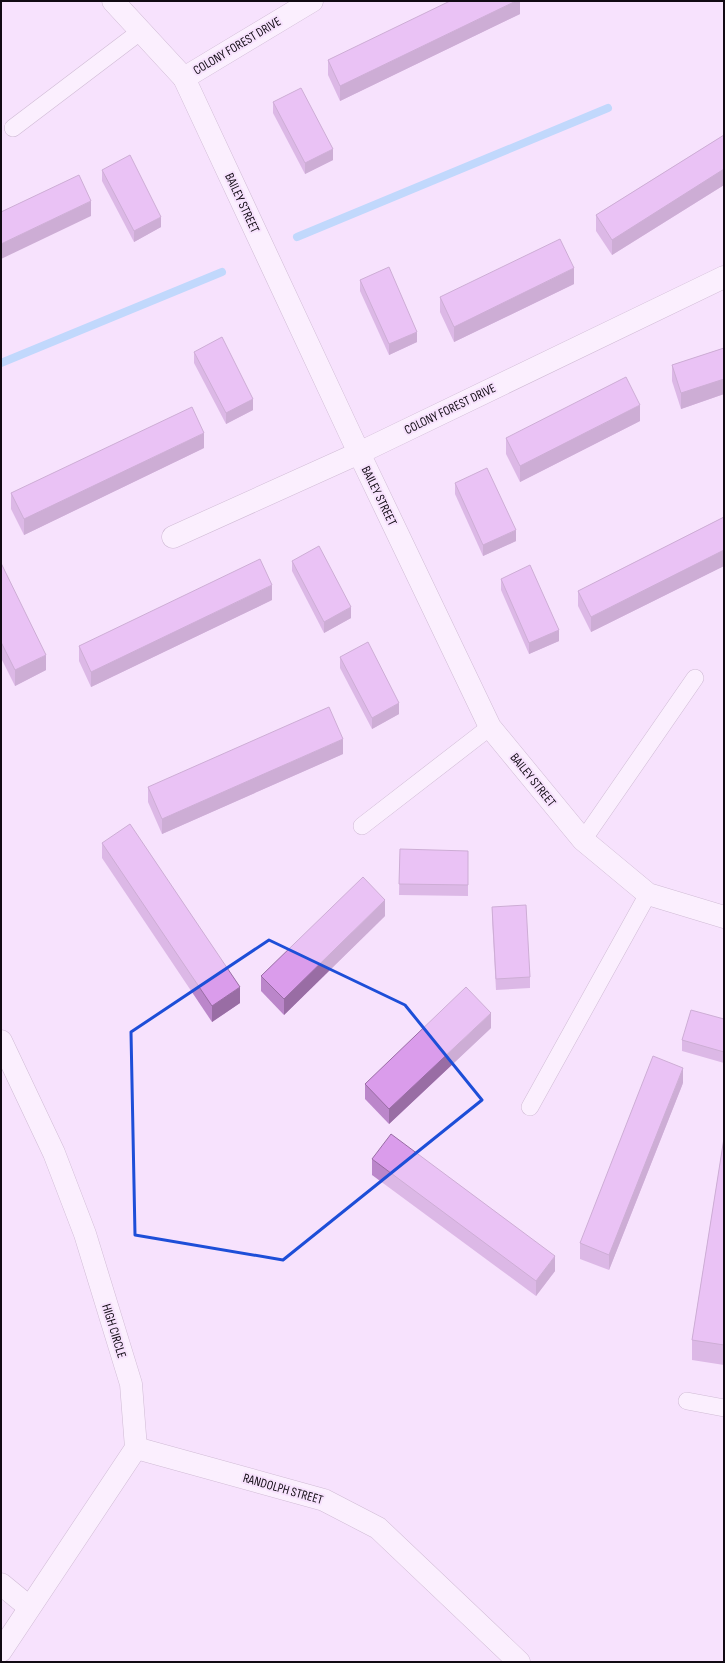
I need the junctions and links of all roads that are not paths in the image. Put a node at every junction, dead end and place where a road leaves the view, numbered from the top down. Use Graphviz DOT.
graph roads {
  1 [pos="113,1"];
  2 [pos="312,1"];
  3 [pos="141,31"];
  4 [pos="184,78"];
  5 [pos="13,128"];
  6 [pos="724,277"];
  7 [pos="359,453"];
  8 [pos="173,537"];
  9 [pos="695,678"];
  10 [pos="490,727"];
  11 [pos="362,826"];
  12 [pos="583,840"];
  13 [pos="648,894"];
  14 [pos="724,917"];
  15 [pos="1,1042"];
  16 [pos="530,1107"];
  17 [pos="687,1401"];
  18 [pos="724,1408"];
  19 [pos="136,1448"];
  20 [pos="1,1584"];
  21 [pos="29,1607"];
  22 [pos="1,1651"];
  23 [pos="519,1662"];
  1 -- 3 [label="street, BAILEY STREET"];
  2 -- 4 [label="street, COLONY FOREST DRIVE"];
  3 -- 4 [label="street, BAILEY STREET"];
  3 -- 5 [label="lane"];
  4 -- 7 [label="street, BAILEY STREET"];
  6 -- 7 [label="street, COLONY FOREST DRIVE"];
  7 -- 8 [label="street, COLONY FOREST DRIVE"];
  7 -- 10 [label="street, BAILEY STREET"];
  9 -- 12 [label="lane"];
  10 -- 11 [label="lane"];
  10 -- 12 [label="street, BAILEY STREET"];
  12 -- 13 [label="street, BAILEY STREET"];
  13 -- 14 [label="street, BAILEY STREET"];
  13 -- 16 [label="lane"];
  15 -- 19 [label="street, HIGH CIRCLE"];
  17 -- 18 [label="lane"];
  19 -- 21 [label="street"];
  19 -- 23 [label="street, RANDOLPH STREET"];
  20 -- 21 [label="street"];
  21 -- 22 [label="street"];
}
